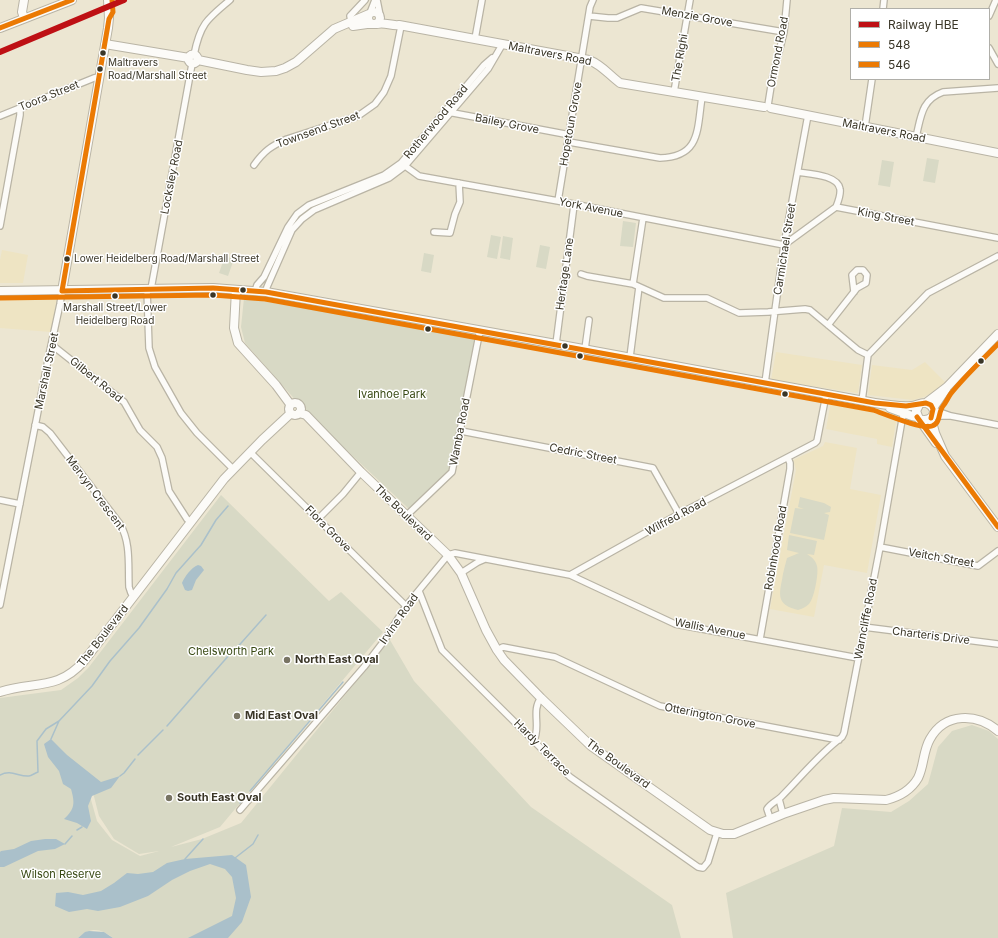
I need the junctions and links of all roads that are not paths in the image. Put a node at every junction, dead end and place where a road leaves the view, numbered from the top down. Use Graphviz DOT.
graph roads {
  1 [pos="24,0"];
  2 [pos="72,0"];
  3 [pos="108,0"];
  4 [pos="112,0"];
  5 [pos="230,0"];
  6 [pos="365,0"];
  7 [pos="376,0"];
  8 [pos="482,0"];
  9 [pos="593,0"];
  10 [pos="690,0"];
  11 [pos="787,0"];
  12 [pos="996,0"];
  13 [pos="370,14"];
  14 [pos="990,14"];
  15 [pos="380,15"];
  16 [pos="687,15"];
  17 [pos="589,16"];
  18 [pos="24,18"];
  19 [pos="109,19"];
  20 [pos="351,21"];
  21 [pos="375,24"];
  22 [pos="400,26"];
  23 [pos="0,28"];
  24 [pos="784,32"];
  25 [pos="328,36"];
  26 [pos="474,39"];
  27 [pos="105,44"];
  28 [pos="502,45"];
  29 [pos="990,50"];
  30 [pos="193,59"];
  31 [pos="582,59"];
  32 [pos="998,64"];
  33 [pos="99,77"];
  34 [pos="872,80"];
  35 [pos="998,88"];
  36 [pos="674,92"];
  37 [pos="702,97"];
  38 [pos="768,107"];
  39 [pos="20,108"];
  40 [pos="448,112"];
  41 [pos="808,115"];
  42 [pos="0,116"];
  43 [pos="865,127"];
  44 [pos="570,135"];
  45 [pos="916,137"];
  46 [pos="569,142"];
  47 [pos="998,153"];
  48 [pos="254,165"];
  49 [pos="403,165"];
  50 [pos="798,172"];
  51 [pos="459,183"];
  52 [pos="558,201"];
  53 [pos="574,204"];
  54 [pos="836,208"];
  55 [pos="644,218"];
  56 [pos="0,226"];
  57 [pos="434,232"];
  58 [pos="998,238"];
  59 [pos="784,245"];
  60 [pos="998,256"];
  61 [pos="581,274"];
  62 [pos="633,284"];
  63 [pos="639,287"];
  64 [pos="149,289"];
  65 [pos="0,290"];
  66 [pos="236,290"];
  67 [pos="62,291"];
  68 [pos="255,291"];
  69 [pos="266,292"];
  70 [pos="854,292"];
  71 [pos="775,311"];
  72 [pos="589,320"];
  73 [pos="828,325"];
  74 [pos="480,330"];
  75 [pos="998,334"];
  76 [pos="556,344"];
  77 [pos="52,345"];
  78 [pos="585,349"];
  79 [pos="868,355"];
  80 [pos="630,357"];
  81 [pos="764,383"];
  82 [pos="947,387"];
  83 [pos="826,395"];
  84 [pos="862,401"];
  85 [pos="290,404"];
  86 [pos="876,404"];
  87 [pos="922,404"];
  88 [pos="299,413"];
  89 [pos="904,413"];
  90 [pos="933,413"];
  91 [pos="290,414"];
  92 [pos="918,418"];
  93 [pos="36,425"];
  94 [pos="998,425"];
  95 [pos="461,430"];
  96 [pos="942,451"];
  97 [pos="250,452"];
  98 [pos="788,458"];
  99 [pos="233,469"];
  100 [pos="361,472"];
  101 [pos="0,500"];
  102 [pos="20,504"];
  103 [pos="679,514"];
  104 [pos="406,516"];
  105 [pos="318,519"];
  106 [pos="190,522"];
  107 [pos="998,527"];
  108 [pos="880,547"];
  109 [pos="998,551"];
  110 [pos="448,556"];
  111 [pos="485,559"];
  112 [pos="461,573"];
  113 [pos="570,575"];
  114 [pos="419,591"];
  115 [pos="134,596"];
  116 [pos="0,605"];
  117 [pos="406,606"];
  118 [pos="864,627"];
  119 [pos="760,639"];
  120 [pos="998,644"];
  121 [pos="497,650"];
  122 [pos="858,658"];
  123 [pos="0,692"];
  124 [pos="541,698"];
  125 [pos="998,731"];
  126 [pos="534,740"];
  127 [pos="839,740"];
  128 [pos="779,799"];
  129 [pos="240,810"];
  130 [pos="783,814"];
  131 [pos="770,818"];
  132 [pos="717,833"];
  1 -- 18 [label="street"];
  2 -- 18 [label="street"];
  3 -- 19 [label="street, Marshall Street"];
  4 -- 19 [label="street, Marshall Street"];
  5 -- 30 [label="street, Locksley Road"];
  6 -- 20 [label="street"];
  7 -- 13 [label="street"];
  7 -- 15 [label="street"];
  8 -- 26 [label="street"];
  9 -- 17 [label="street, Hopetoun Grove"];
  10 -- 16 [label="street, The Righi"];
  11 -- 24 [label="street, Ormond Road"];
  12 -- 14 [label="street"];
  13 -- 15 [label="street"];
  13 -- 20 [label="street, Maltravers Road"];
  13 -- 21 [label="street"];
  15 -- 21 [label="street"];
  15 -- 22 [label="street, Maltravers Road"];
  16 -- 17 [label="street, Menzie Grove"];
  16 -- 24 [label="street, Menzie Grove"];
  16 -- 36 [label="street, The Righi"];
  17 -- 31 [label="street, Hopetoun Grove"];
  18 -- 23 [label="street"];
  19 -- 27 [label="street, Marshall Street"];
  20 -- 25 [label="street, Maltravers Road"];
  21 -- 22 [label="street, Maltravers Road"];
  21 -- 25 [label="street, Maltravers Road"];
  22 -- 26 [label="street, Maltravers Road"];
  22 -- 48 [label="street, Townsend Street"];
  24 -- 38 [label="street, Ormond Road"];
  25 -- 30 [label="street, Maltravers Road"];
  26 -- 28 [label="street, Maltravers Road"];
  27 -- 30 [label="street, Maltravers Road"];
  27 -- 33 [label="street, Marshall Street"];
  28 -- 31 [label="street, Maltravers Road"];
  28 -- 40 [label="street, Rotherwood Road"];
  29 -- 32 [label="street"];
  30 -- 64 [label="street, Locksley Road"];
  31 -- 36 [label="street, Maltravers Road"];
  31 -- 44 [label="street, Hopetoun Grove"];
  33 -- 39 [label="street, Toora Street"];
  33 -- 67 [label="street, Marshall Street"];
  34 -- 43 [label="street"];
  35 -- 45 [label="street"];
  36 -- 37 [label="street, Maltravers Road"];
  37 -- 38 [label="street, Maltravers Road"];
  37 -- 46 [label="street"];
  38 -- 41 [label="street, Maltravers Road"];
  39 -- 42 [label="street, Toora Street"];
  39 -- 56 [label="street"];
  40 -- 44 [label="street, Bailey Grove"];
  40 -- 49 [label="street, Rotherwood Road"];
  41 -- 43 [label="street, Maltravers Road"];
  41 -- 50 [label="street, Carmichael Street"];
  43 -- 45 [label="street, Maltravers Road"];
  44 -- 46 [label="street, Hopetoun Grove"];
  45 -- 47 [label="street, Maltravers Road"];
  46 -- 52 [label="street, Hopetoun Grove"];
  49 -- 51 [label="street, York Avenue"];
  49 -- 68 [label="street, Rotherwood Road"];
  49 -- 69 [label="street, Rotherwood Road"];
  50 -- 54 [label="street"];
  50 -- 59 [label="street, Carmichael Street"];
  51 -- 52 [label="street, York Avenue"];
  51 -- 57 [label="street"];
  52 -- 53 [label="street, York Avenue"];
  53 -- 55 [label="street, York Avenue"];
  53 -- 76 [label="street, Heritage Lane"];
  54 -- 58 [label="street, King Street"];
  54 -- 59 [label="street"];
  55 -- 59 [label="street, York Avenue"];
  55 -- 62 [label="street"];
  59 -- 71 [label="street, Carmichael Street"];
  60 -- 79 [label="street"];
  61 -- 62 [label="street"];
  62 -- 63 [label="street"];
  63 -- 71 [label="street"];
  63 -- 80 [label="street"];
  64 -- 66 [label="street"];
  64 -- 67 [label="street"];
  64 -- 99 [label="street, Locksley Road"];
  65 -- 67 [label="street"];
  66 -- 68 [label="street"];
  66 -- 85 [label="street"];
  67 -- 77 [label="street, Marshall Street"];
  68 -- 69 [label="street"];
  69 -- 74 [label="street"];
  70 -- 73 [label="street"];
  71 -- 73 [label="street"];
  71 -- 81 [label="street, Carmichael Street"];
  72 -- 78 [label="street"];
  73 -- 79 [label="street"];
  74 -- 76 [label="street"];
  74 -- 95 [label="street, Wamba Road"];
  75 -- 82 [label="street"];
  76 -- 78 [label="street"];
  77 -- 93 [label="street, Marshall Street"];
  77 -- 106 [label="street, Gilbert Road"];
  78 -- 80 [label="street"];
  79 -- 84 [label="street"];
  80 -- 81 [label="street"];
  81 -- 83 [label="street"];
  82 -- 87 [label="street"];
  82 -- 90 [label="street"];
  83 -- 84 [label="street"];
  83 -- 98 [label="street, Wilfred Road"];
  84 -- 86 [label="street"];
  85 -- 88 [label="street"];
  85 -- 91 [label="street"];
  86 -- 87 [label="street"];
  86 -- 89 [label="street"];
  87 -- 90 [label="street"];
  87 -- 92 [label="street"];
  88 -- 91 [label="street"];
  88 -- 100 [label="street, The Boulevard"];
  89 -- 92 [label="street"];
  89 -- 108 [label="street, Warncliffe Road"];
  90 -- 92 [label="street"];
  90 -- 94 [label="street"];
  90 -- 96 [label="street"];
  91 -- 97 [label="street, The Boulevard"];
  92 -- 96 [label="street"];
  93 -- 102 [label="street, Marshall Street"];
  93 -- 115 [label="street, Mervyn Crescent"];
  95 -- 103 [label="street, Cedric Street"];
  95 -- 104 [label="street, Wamba Road"];
  96 -- 107 [label="street"];
  97 -- 99 [label="street, The Boulevard"];
  97 -- 105 [label="street, Flora Grove"];
  98 -- 103 [label="street, Wilfred Road"];
  98 -- 119 [label="street, Robinhood Road"];
  99 -- 106 [label="street, The Boulevard"];
  100 -- 104 [label="street, The Boulevard"];
  100 -- 105 [label="street"];
  101 -- 102 [label="street"];
  102 -- 116 [label="street, Marshall Street"];
  103 -- 113 [label="street, Wilfred Road"];
  104 -- 110 [label="street, The Boulevard"];
  105 -- 117 [label="street, Flora Grove"];
  106 -- 115 [label="street, The Boulevard"];
  108 -- 109 [label="street, Veitch Street"];
  108 -- 118 [label="street, Warncliffe Road"];
  110 -- 111 [label="street"];
  110 -- 112 [label="street, The Boulevard"];
  110 -- 114 [label="street, Irvine Road"];
  111 -- 112 [label="street"];
  111 -- 113 [label="street"];
  112 -- 121 [label="street, The Boulevard"];
  113 -- 119 [label="street, Wallis Avenue"];
  114 -- 117 [label="street, Irvine Road"];
  114 -- 126 [label="street, Hardy Terrace"];
  115 -- 123 [label="street, The Boulevard"];
  117 -- 129 [label="street, Irvine Road"];
  118 -- 120 [label="street, Charteris Drive"];
  118 -- 122 [label="street, Warncliffe Road"];
  119 -- 122 [label="street, Wallis Avenue"];
  121 -- 124 [label="street, The Boulevard"];
  121 -- 127 [label="street, Otterington Grove"];
  122 -- 127 [label="street, Warncliffe Road"];
  124 -- 126 [label="street"];
  124 -- 132 [label="street, The Boulevard"];
  125 -- 130 [label="street"];
  126 -- 132 [label="street, Hardy Terrace"];
  127 -- 128 [label="street, Warncliffe Road"];
  128 -- 130 [label="street"];
  128 -- 131 [label="street, Warncliffe Road"];
  130 -- 131 [label="street"];
  131 -- 132 [label="street"];
}
